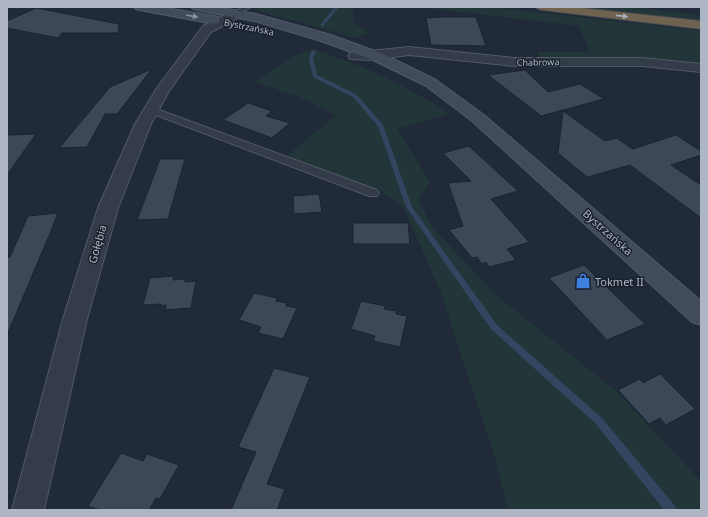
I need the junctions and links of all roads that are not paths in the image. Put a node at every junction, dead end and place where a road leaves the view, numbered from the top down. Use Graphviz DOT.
graph roads {
  1 [pos="140,7"];
  2 [pos="197,7"];
  3 [pos="248,7"];
  4 [pos="542,7"];
  5 [pos="235,14"];
  6 [pos="220,21"];
  7 [pos="701,25"];
  8 [pos="355,56"];
  9 [pos="375,56"];
  10 [pos="701,68"];
  11 [pos="151,110"];
  12 [pos="514,150"];
  13 [pos="373,193"];
  14 [pos="701,315"];
  15 [pos="28,510"];
  1 -- 6 [label="main road, Bystrzańska, one-way"];
  2 -- 5 [label="main road, Bystrzańska"];
  3 -- 5 [label="lane"];
  4 -- 7 [label="highway, one-way"];
  5 -- 6 [label="street, Gołębia"];
  5 -- 9 [label="main road, Bystrzańska"];
  6 -- 8 [label="main road, Bystrzańska"];
  6 -- 11 [label="street, Gołębia"];
  8 -- 9 [label="street, Bystrzańska"];
  8 -- 12 [label="main road, Bystrzańska"];
  9 -- 10 [label="street, Chabrowa"];
  9 -- 12 [label="main road, Bystrzańska"];
  11 -- 13 [label="lane"];
  11 -- 15 [label="street, Gołębia"];
  12 -- 14 [label="main road, Bystrzańska"];
}
